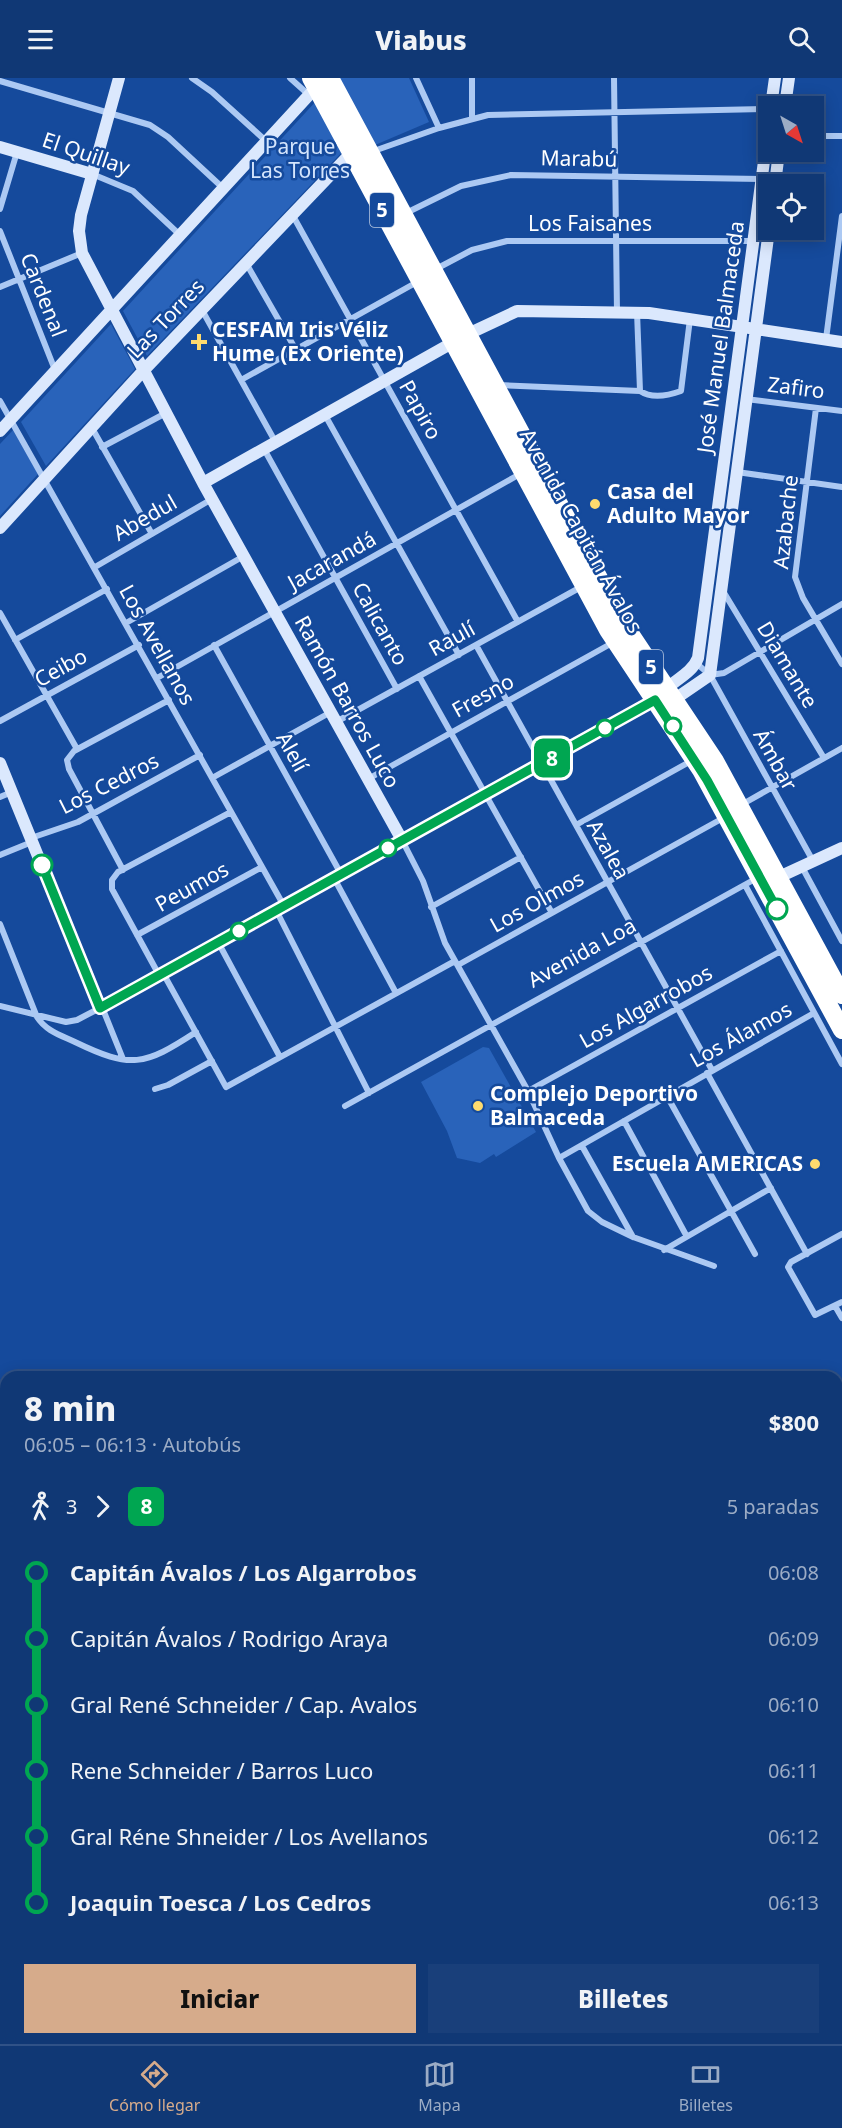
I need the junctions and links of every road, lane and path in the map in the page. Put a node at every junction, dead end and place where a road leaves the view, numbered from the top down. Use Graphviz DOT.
graph roads {
  1 [pos="119,78"];
  2 [pos="192,78"];
  3 [pos="290,78"];
  4 [pos="416,78"];
  5 [pos="472,78"];
  6 [pos="614,78"];
  7 [pos="775,78"];
  8 [pos="789,78"];
  9 [pos="0,81"];
  10 [pos="318,83"];
  11 [pos="772,96"];
  12 [pos="786,96"];
  13 [pos="758,108"];
  14 [pos="614,111"];
  15 [pos="109,113"];
  16 [pos="472,117"];
  17 [pos="439,128"];
  18 [pos="824,136"];
  19 [pos="842,136"];
  20 [pos="267,141"];
  21 [pos="0,147"];
  22 [pos="362,148"];
  23 [pos="17,152"];
  24 [pos="92,174"];
  25 [pos="615,176"];
  26 [pos="758,179"];
  27 [pos="223,188"];
  28 [pos="758,207"];
  29 [pos="0,209"];
  30 [pos="292,214"];
  31 [pos="403,214"];
  32 [pos="842,216"];
  33 [pos="0,231"];
  34 [pos="180,235"];
  35 [pos="768,240"];
  36 [pos="616,241"];
  37 [pos="753,241"];
  38 [pos="82,253"];
  39 [pos="246,263"];
  40 [pos="839,265"];
  41 [pos="427,276"];
  42 [pos="19,279"];
  43 [pos="0,287"];
  44 [pos="111,309"];
  45 [pos="201,310"];
  46 [pos="617,312"];
  47 [pos="637,312"];
  48 [pos="351,319"];
  49 [pos="690,319"];
  50 [pos="742,327"];
  51 [pos="756,328"];
  52 [pos="461,338"];
  53 [pos="826,339"];
  54 [pos="842,342"];
  55 [pos="296,350"];
  56 [pos="56,370"];
  57 [pos="143,371"];
  58 [pos="241,381"];
  59 [pos="385,381"];
  60 [pos="495,385"];
  61 [pos="640,391"];
  62 [pos="746,399"];
  63 [pos="0,401"];
  64 [pos="816,408"];
  65 [pos="842,411"];
  66 [pos="166,413"];
  67 [pos="325,415"];
  68 [pos="11,419"];
  69 [pos="92,428"];
  70 [pos="0,431"];
  71 [pos="276,443"];
  72 [pos="102,447"];
  73 [pos="264,449"];
  74 [pos="524,472"];
  75 [pos="736,472"];
  76 [pos="46,478"];
  77 [pos="806,482"];
  78 [pos="203,483"];
  79 [pos="842,487"];
  80 [pos="212,499"];
  81 [pos="456,510"];
  82 [pos="0,528"];
  83 [pos="152,534"];
  84 [pos="397,543"];
  85 [pos="244,556"];
  86 [pos="95,567"];
  87 [pos="335,578"];
  88 [pos="584,585"];
  89 [pos="721,588"];
  90 [pos="107,589"];
  91 [pos="842,604"];
  92 [pos="275,612"];
  93 [pos="0,613"];
  94 [pos="816,620"];
  95 [pos="518,621"];
  96 [pos="126,623"];
  97 [pos="15,640"];
  98 [pos="615,641"];
  99 [pos="138,645"];
  100 [pos="214,645"];
  101 [pos="476,645"];
  102 [pos="760,653"];
  103 [pos="459,655"];
  104 [pos="696,663"];
  105 [pos="842,664"];
  106 [pos="710,675"];
  107 [pos="419,676"];
  108 [pos="157,678"];
  109 [pos="397,688"];
  110 [pos="46,695"];
  111 [pos="665,695"];
  112 [pos="169,700"];
  113 [pos="507,701"];
  114 [pos="334,717"];
  115 [pos="0,721"];
  116 [pos="451,733"];
  117 [pos="270,746"];
  118 [pos="842,748"];
  119 [pos="77,750"];
  120 [pos="200,755"];
  121 [pos="824,758"];
  122 [pos="695,759"];
  123 [pos="0,763"];
  124 [pos="542,764"];
  125 [pos="212,778"];
  126 [pos="368,779"];
  127 [pos="772,788"];
  128 [pos="12,792"];
  129 [pos="485,794"];
  130 [pos="0,797"];
  131 [pos="733,811"];
  132 [pos="231,812"];
  133 [pos="93,814"];
  134 [pos="576,825"];
  135 [pos="31,840"];
  136 [pos="402,840"];
  137 [pos="842,848"];
  138 [pos="0,855"];
  139 [pos="520,857"];
  140 [pos="807,864"];
  141 [pos="262,867"];
  142 [pos="123,870"];
  143 [pos="338,876"];
  144 [pos="779,877"];
  145 [pos="753,881"];
  146 [pos="607,882"];
  147 [pos="431,907"];
  148 [pos="280,908"];
  149 [pos="552,913"];
  150 [pos="0,924"];
  151 [pos="839,928"];
  152 [pos="137,935"];
  153 [pos="842,941"];
  154 [pos="218,942"];
  155 [pos="641,942"];
  156 [pos="781,951"];
  157 [pos="456,963"];
  158 [pos="161,974"];
  159 [pos="396,993"];
  160 [pos="842,995"];
  161 [pos="0,1006"];
  162 [pos="101,1008"];
  163 [pos="677,1009"];
  164 [pos="814,1013"];
  165 [pos="37,1017"];
  166 [pos="491,1025"];
  167 [pos="334,1028"];
  168 [pos="842,1030"];
  169 [pos="196,1032"];
  170 [pos="280,1057"];
  171 [pos="123,1059"];
  172 [pos="212,1061"];
  173 [pos="842,1064"];
  174 [pos="709,1072"];
  175 [pos="155,1089"];
  176 [pos="528,1091"];
  177 [pos="369,1093"];
  178 [pos="667,1096"];
  179 [pos="345,1106"];
  180 [pos="624,1121"];
  181 [pos="582,1146"];
  182 [pos="559,1158"];
  183 [pos="771,1188"];
  184 [pos="731,1211"];
  185 [pos="842,1234"];
  186 [pos="686,1235"];
  187 [pos="633,1237"];
  188 [pos="664,1250"];
  189 [pos="755,1254"];
  190 [pos="807,1254"];
  191 [pos="714,1266"];
  192 [pos="839,1304"];
  193 [pos="842,1318"];
  1 -- 15 [label="street, Ramón Barros Luco"];
  2 -- 20 [label="street"];
  3 -- 10 [label="street"];
  4 -- 17 [label="street"];
  5 -- 16 [label="street"];
  6 -- 14 [label="street"];
  7 -- 11 [label="street"];
  8 -- 12 [label="street"];
  9 -- 15 [label="street"];
  10 -- 20 [label="street"];
  10 -- 22 [label="highway, Avenida Capitán Ávalos / 5"];
  13 -- 14 [label="street"];
  14 -- 16 [label="street"];
  14 -- 25 [label="street"];
  15 -- 24 [label="street, Ramón Barros Luco"];
  15 -- 27 [label="street"];
  16 -- 17 [label="street"];
  17 -- 22 [label="street"];
  18 -- 19 [label="street"];
  20 -- 27 [label="street"];
  21 -- 23 [label="street, El Quillay"];
  22 -- 30 [label="street, Las Torres"];
  22 -- 31 [label="highway, Avenida Capitán Ávalos / 5"];
  22 -- 41 [label="highway, Avenida Capitán Ávalos / 5"];
  23 -- 24 [label="street, El Quillay"];
  23 -- 29 [label="street"];
  24 -- 34 [label="street, El Quillay"];
  24 -- 38 [label="street, Ramón Barros Luco"];
  25 -- 26 [label="street, Marabú"];
  25 -- 31 [label="street, Marabú"];
  25 -- 36 [label="street"];
  27 -- 34 [label="street"];
  28 -- 37 [label="street, José Manuel Balmaceda"];
  30 -- 39 [label="street, Las Torres"];
  30 -- 48 [label="street, Papiro"];
  31 -- 41 [label="highway, Avenida Capitán Ávalos / 5"];
  32 -- 40 [label="street"];
  33 -- 42 [label="street, Cardenal"];
  34 -- 44 [label="street"];
  35 -- 51 [label="street, José Manuel Balmaceda"];
  36 -- 37 [label="street, Los Faisanes"];
  36 -- 41 [label="street, Los Faisanes"];
  36 -- 46 [label="street"];
  37 -- 50 [label="street, José Manuel Balmaceda"];
  38 -- 42 [label="street"];
  38 -- 44 [label="street, Ramón Barros Luco"];
  39 -- 45 [label="street, Las Torres"];
  39 -- 55 [label="street"];
  40 -- 53 [label="street"];
  41 -- 48 [label="street, Los Faisanes"];
  41 -- 52 [label="highway, Avenida Capitán Ávalos / 5"];
  42 -- 43 [label="street"];
  42 -- 56 [label="street, Cardenal"];
  44 -- 56 [label="street"];
  44 -- 57 [label="street, Ramón Barros Luco"];
  45 -- 57 [label="street, Las Torres"];
  45 -- 58 [label="street"];
  46 -- 47 [label="street"];
  46 -- 52 [label="street"];
  47 -- 49 [label="street"];
  47 -- 61 [label="street"];
  48 -- 55 [label="street, Los Faisanes"];
  48 -- 59 [label="street, Papiro"];
  49 -- 50 [label="street"];
  49 -- 61 [label="street"];
  50 -- 51 [label="street"];
  50 -- 104 [label="street, José Manuel Balmaceda"];
  51 -- 53 [label="street"];
  51 -- 62 [label="street, José Manuel Balmaceda"];
  52 -- 59 [label="street"];
  52 -- 60 [label="highway, Avenida Capitán Ávalos / 5"];
  52 -- 74 [label="highway, Avenida Capitán Ávalos / 5"];
  53 -- 54 [label="street"];
  55 -- 58 [label="street, Los Faisanes"];
  56 -- 68 [label="street"];
  57 -- 66 [label="street, Ramón Barros Luco"];
  57 -- 69 [label="street, Las Torres"];
  58 -- 71 [label="street"];
  59 -- 67 [label="street"];
  59 -- 81 [label="street, Papiro"];
  60 -- 61 [label="street"];
  60 -- 111 [label="highway, Avenida Capitán Ávalos / 5"];
  62 -- 64 [label="street, Zafiro"];
  62 -- 75 [label="street, José Manuel Balmaceda"];
  63 -- 68 [label="street, Los Avellanos"];
  64 -- 65 [label="street, Zafiro"];
  64 -- 77 [label="street, Azabache"];
  66 -- 72 [label="street"];
  66 -- 78 [label="street, Ramón Barros Luco"];
  67 -- 71 [label="street"];
  67 -- 84 [label="street"];
  68 -- 70 [label="street"];
  68 -- 76 [label="street, Los Avellanos"];
  69 -- 72 [label="street"];
  69 -- 76 [label="street, Las Torres"];
  71 -- 73 [label="street"];
  72 -- 83 [label="street"];
  73 -- 78 [label="street"];
  73 -- 87 [label="street, Calicanto"];
  74 -- 81 [label="street, Jacarandá"];
  74 -- 88 [label="highway, Avenida Capitán Ávalos / 5"];
  75 -- 77 [label="street"];
  75 -- 89 [label="street, José Manuel Balmaceda"];
  76 -- 82 [label="street, Las Torres"];
  76 -- 86 [label="street, Los Avellanos"];
  77 -- 79 [label="street"];
  77 -- 94 [label="street, Azabache"];
  78 -- 80 [label="street, Ramón Barros Luco"];
  80 -- 83 [label="street, Abedul"];
  80 -- 85 [label="street, Ramón Barros Luco"];
  81 -- 84 [label="street, Jacarandá"];
  81 -- 95 [label="street, Papiro"];
  83 -- 86 [label="street, Abedul"];
  84 -- 87 [label="street, Jacarandá"];
  84 -- 103 [label="street"];
  85 -- 92 [label="street, Ramón Barros Luco"];
  85 -- 96 [label="street"];
  86 -- 90 [label="street, Los Avellanos"];
  87 -- 92 [label="street, Jacarandá"];
  87 -- 109 [label="street, Calicanto"];
  88 -- 95 [label="street, Raulí"];
  88 -- 98 [label="highway, Avenida Capitán Ávalos / 5"];
  89 -- 102 [label="street, Diamante"];
  89 -- 106 [label="street, José Manuel Balmaceda"];
  90 -- 96 [label="street, Los Avellanos"];
  90 -- 97 [label="street"];
  91 -- 94 [label="street"];
  92 -- 100 [label="street, Jacarandá"];
  92 -- 114 [label="street, Ramón Barros Luco"];
  93 -- 97 [label="street"];
  94 -- 102 [label="street"];
  94 -- 105 [label="street, Azabache"];
  95 -- 101 [label="street, Raulí"];
  96 -- 99 [label="street, Los Avellanos"];
  97 -- 110 [label="street"];
  98 -- 111 [label="highway, Avenida Capitán Ávalos / 5"];
  98 -- 113 [label="street, Fresno"];
  99 -- 108 [label="street, Los Avellanos"];
  99 -- 110 [label="street, Ceibo"];
  100 -- 108 [label="street, Jacarandá"];
  100 -- 117 [label="street, Alelí"];
  101 -- 103 [label="street, Raulí"];
  101 -- 113 [label="street, Azalea"];
  102 -- 106 [label="street"];
  102 -- 121 [label="street, Diamante"];
  103 -- 107 [label="street, Raulí"];
  104 -- 106 [label="street"];
  104 -- 111 [label="street"];
  106 -- 111 [label="street"];
  106 -- 127 [label="street, Ámbar"];
  107 -- 109 [label="street, Raulí"];
  107 -- 116 [label="street, Calicanto"];
  108 -- 112 [label="street, Los Avellanos"];
  109 -- 114 [label="street, Raulí"];
  110 -- 115 [label="street, Ceibo"];
  110 -- 119 [label="street"];
  111 -- 122 [label="highway, Avenida Capitán Ávalos / 5"];
  111 -- 124 [label="street"];
  111 -- 131 [label="highway, Avenida Capitán Ávalos / 5"];
  112 -- 119 [label="street"];
  112 -- 120 [label="street, Los Avellanos"];
  113 -- 116 [label="street, Fresno"];
  113 -- 124 [label="street, Azalea"];
  114 -- 117 [label="street, Raulí"];
  114 -- 126 [label="street, Ramón Barros Luco"];
  116 -- 126 [label="street, Fresno"];
  116 -- 129 [label="street, Calicanto"];
  117 -- 125 [label="street, Raulí"];
  117 -- 143 [label="street, Alelí"];
  118 -- 121 [label="street, Los Olmos"];
  119 -- 133 [label="street"];
  120 -- 125 [label="street, Los Avellanos"];
  120 -- 133 [label="street, Los Cedros"];
  121 -- 127 [label="street, Los Olmos"];
  122 -- 131 [label="highway, Avenida Capitán Ávalos / 5"];
  122 -- 134 [label="street"];
  123 -- 128 [label="street"];
  124 -- 129 [label="street"];
  124 -- 134 [label="street, Azalea"];
  125 -- 132 [label="street, Los Avellanos"];
  126 -- 136 [label="street, Ramón Barros Luco"];
  127 -- 131 [label="street, Los Olmos"];
  127 -- 140 [label="street, Ámbar"];
  128 -- 130 [label="street"];
  128 -- 135 [label="street"];
  129 -- 136 [label="street"];
  129 -- 139 [label="street, Calicanto"];
  131 -- 144 [label="highway, Avenida Capitán Ávalos / 5"];
  131 -- 145 [label="highway, Avenida Capitán Ávalos / 5"];
  131 -- 146 [label="street, Los Olmos"];
  132 -- 141 [label="street, Los Avellanos"];
  132 -- 142 [label="street"];
  133 -- 135 [label="street, Los Cedros"];
  133 -- 142 [label="street"];
  134 -- 146 [label="street, Azalea"];
  135 -- 138 [label="street, Los Cedros"];
  135 -- 162 [label="street"];
  136 -- 143 [label="street"];
  136 -- 147 [label="street, Ramón Barros Luco"];
  137 -- 140 [label="street, Avenida Loa"];
  139 -- 147 [label="street"];
  139 -- 149 [label="street, Calicanto"];
  140 -- 144 [label="street, Avenida Loa"];
  140 -- 151 [label="street"];
  141 -- 148 [label="street, Los Avellanos"];
  141 -- 152 [label="street, Peumos"];
  142 -- 152 [label="street"];
  143 -- 148 [label="street"];
  143 -- 159 [label="street, Alelí"];
  144 -- 145 [label="street, Avenida Loa"];
  144 -- 160 [label="highway, Avenida Capitán Ávalos / 5"];
  145 -- 155 [label="street, Avenida Loa"];
  145 -- 156 [label="street, Avenida Capitán Ávalos"];
  145 -- 168 [label="highway, Avenida Capitán Ávalos / 5"];
  146 -- 149 [label="street, Los Olmos"];
  146 -- 155 [label="street, Azalea"];
  147 -- 157 [label="street, Ramón Barros Luco"];
  148 -- 154 [label="street"];
  148 -- 167 [label="street, Los Avellanos"];
  149 -- 157 [label="street, Los Olmos"];
  150 -- 165 [label="street"];
  151 -- 153 [label="street"];
  152 -- 158 [label="street"];
  154 -- 158 [label="street"];
  154 -- 170 [label="street"];
  155 -- 163 [label="street, Azalea"];
  155 -- 166 [label="street, Avenida Loa"];
  156 -- 163 [label="street, Los Algarrobos"];
  156 -- 164 [label="street, Avenida Capitán Ávalos"];
  157 -- 159 [label="street, Los Olmos"];
  157 -- 166 [label="street, Ramón Barros Luco"];
  158 -- 162 [label="street"];
  158 -- 169 [label="street"];
  159 -- 167 [label="street, Los Olmos"];
  161 -- 165 [label="street"];
  162 -- 165 [label="street"];
  162 -- 171 [label="street"];
  163 -- 174 [label="street, Azalea"];
  163 -- 176 [label="street, Los Algarrobos"];
  164 -- 173 [label="street, Avenida Capitán Ávalos"];
  164 -- 174 [label="street, Los Álamos"];
  165 -- 171 [label="street"];
  166 -- 176 [label="street, Ramón Barros Luco"];
  166 -- 177 [label="street, Avenida Loa"];
  167 -- 170 [label="street, Los Olmos"];
  167 -- 177 [label="street, Los Avellanos"];
  169 -- 171 [label="street"];
  169 -- 172 [label="street"];
  170 -- 172 [label="street, Los Olmos"];
  172 -- 175 [label="street"];
  174 -- 178 [label="street, Los Álamos"];
  174 -- 183 [label="street, Azalea"];
  176 -- 182 [label="street, Ramón Barros Luco"];
  177 -- 179 [label="street, Avenida Loa"];
  178 -- 180 [label="street, Los Álamos"];
  178 -- 184 [label="street"];
  180 -- 181 [label="street, Los Álamos"];
  180 -- 186 [label="street"];
  181 -- 182 [label="street, Los Álamos"];
  181 -- 187 [label="street"];
  182 -- 187 [label="street, Ramón Barros Luco"];
  183 -- 184 [label="street"];
  183 -- 190 [label="street, Azalea"];
  184 -- 186 [label="street"];
  184 -- 189 [label="street"];
  185 -- 190 [label="street"];
  186 -- 188 [label="street"];
  187 -- 188 [label="street, Ramón Barros Luco"];
  188 -- 191 [label="street, Ramón Barros Luco"];
  190 -- 192 [label="street"];
  192 -- 193 [label="street"];
}
